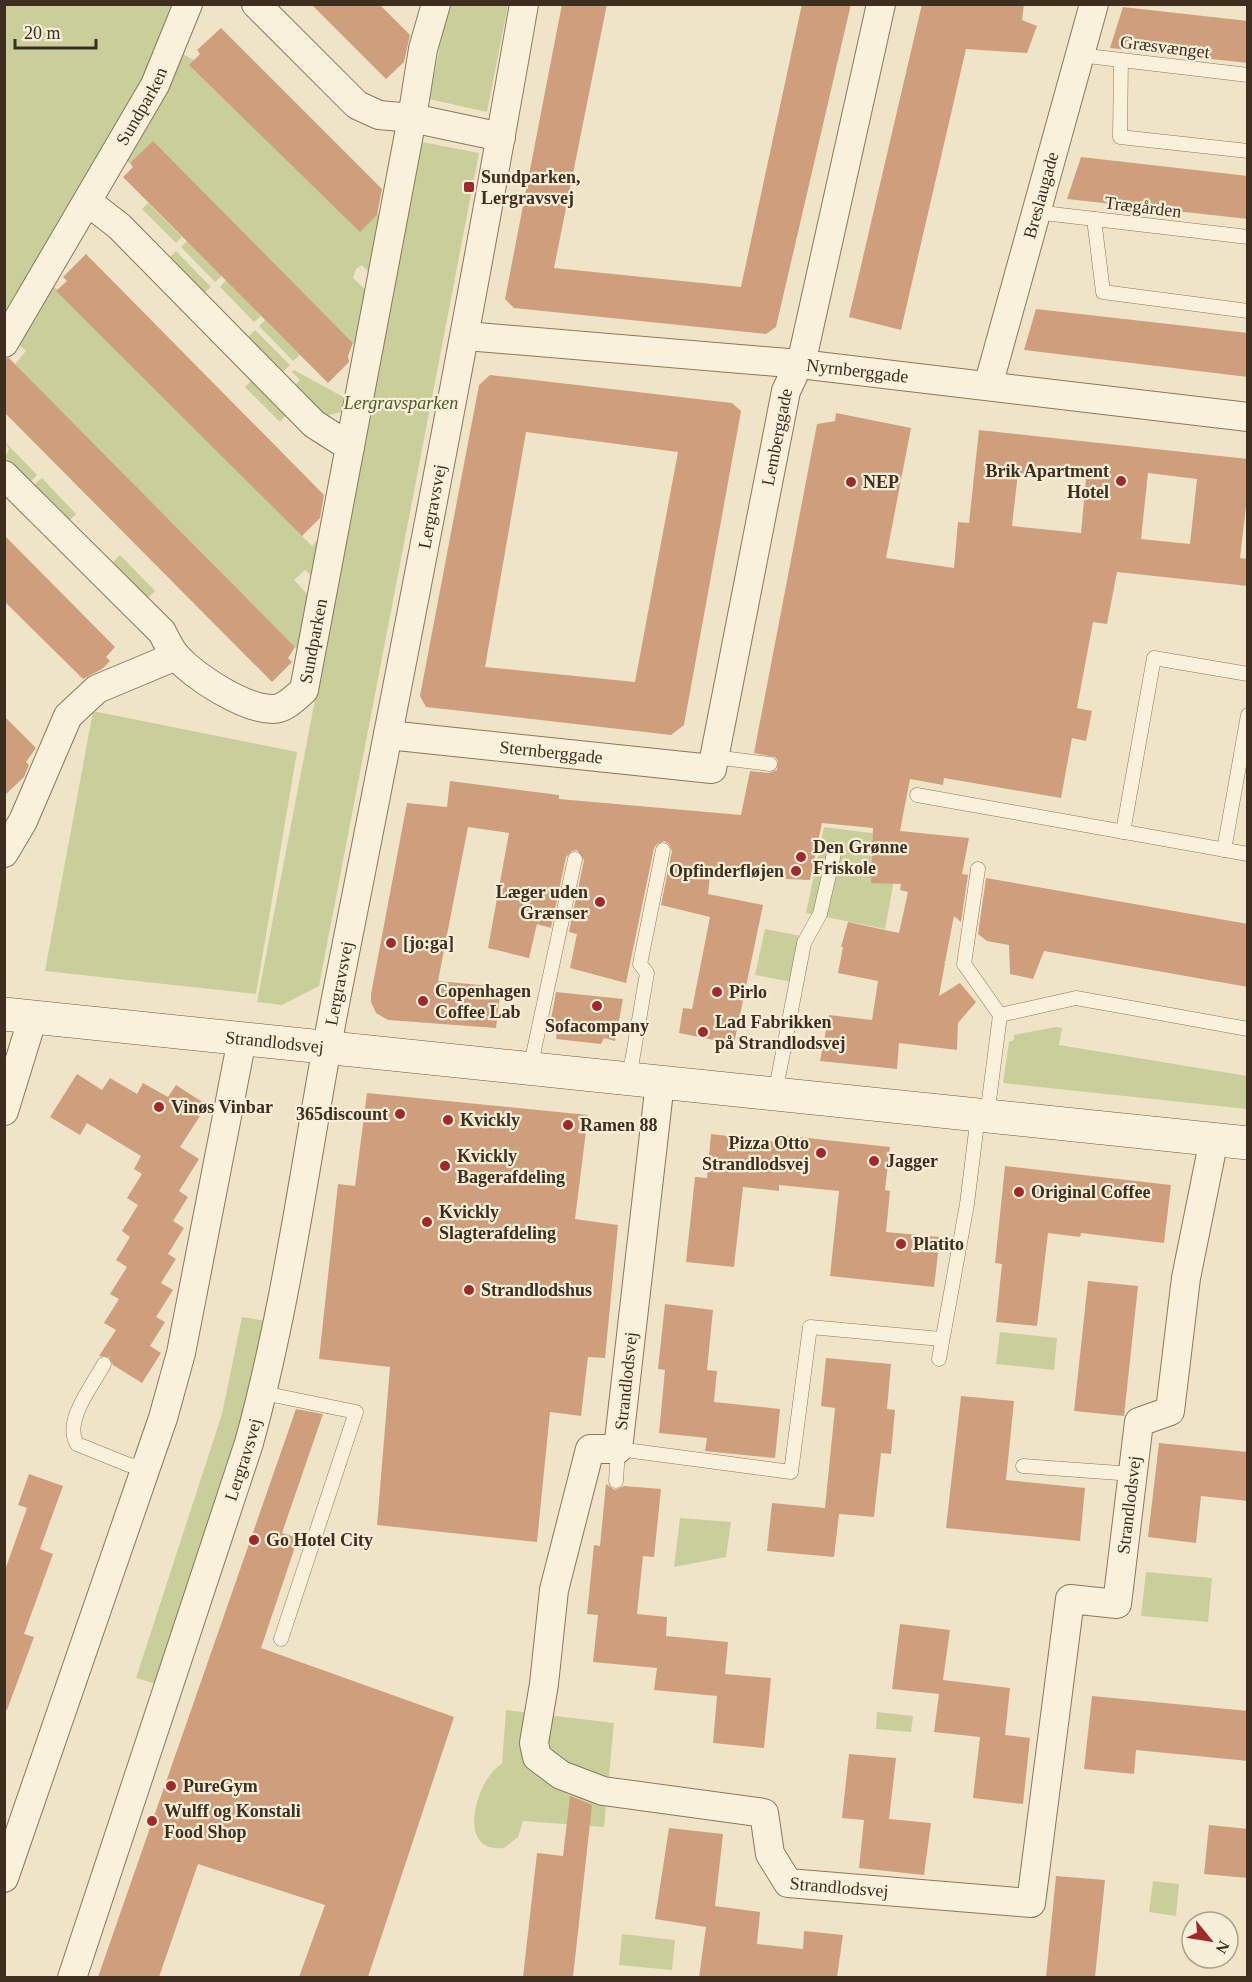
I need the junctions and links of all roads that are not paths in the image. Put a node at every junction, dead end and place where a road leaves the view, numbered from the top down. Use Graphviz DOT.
graph roads {
  1 [pos="188,4"];
  2 [pos="256,4"];
  3 [pos="436,4"];
  4 [pos="524,4"];
  5 [pos="881,4"];
  6 [pos="1094,4"];
  7 [pos="1079,55"];
  8 [pos="1121,60"];
  9 [pos="1248,75"];
  10 [pos="412,118"];
  11 [pos="501,137"];
  12 [pos="1248,151"];
  13 [pos="88,202"];
  14 [pos="1035,212"];
  15 [pos="1094,219"];
  16 [pos="1248,237"];
  17 [pos="1248,311"];
  18 [pos="466,336"];
  19 [pos="4,343"];
  20 [pos="800,364"];
  21 [pos="988,386"];
  22 [pos="1248,417"];
  23 [pos="350,447"];
  24 [pos="4,475"];
  25 [pos="176,656"];
  26 [pos="1248,674"];
  27 [pos="1248,715"];
  28 [pos="388,735"];
  29 [pos="713,763"];
  30 [pos="770,764"];
  31 [pos="917,795"];
  32 [pos="1123,832"];
  33 [pos="835,849"];
  34 [pos="663,850"];
  35 [pos="1224,850"];
  36 [pos="4,853"];
  37 [pos="1248,854"];
  38 [pos="575,859"];
  39 [pos="978,869"];
  40 [pos="1000,1015"];
  41 [pos="19,1016"];
  42 [pos="1248,1029"];
  43 [pos="242,1039"];
  44 [pos="327,1048"];
  45 [pos="530,1069"];
  46 [pos="644,1081"];
  47 [pos="775,1094"];
  48 [pos="4,1111"];
  49 [pos="982,1115"];
  50 [pos="1214,1139"];
  51 [pos="1248,1143"];
  52 [pos="941,1339"];
  53 [pos="939,1359"];
  54 [pos="104,1364"];
  55 [pos="263,1393"];
  56 [pos="618,1449"];
  57 [pos="1023,1466"];
  58 [pos="146,1467"];
  59 [pos="1133,1474"];
  60 [pos="616,1481"];
  61 [pos="281,1639"];
  62 [pos="4,1878"];
  63 [pos="72,1977"];
  1 -- 13 [label="street, Sundparken"];
  2 -- 10 [label="street"];
  3 -- 10 [label="street, Sundparken"];
  4 -- 11 [label="street, Lergravsvej"];
  5 -- 20 [label="street, Lemberggade"];
  6 -- 7 [label="street, Breslaugade"];
  7 -- 8 [label="lane, Græsvænget"];
  7 -- 14 [label="street, Breslaugade"];
  8 -- 9 [label="lane, Græsvænget"];
  8 -- 12 [label="lane"];
  10 -- 11 [label="street"];
  10 -- 23 [label="street, Sundparken"];
  11 -- 18 [label="street, Lergravsvej"];
  13 -- 19 [label="street, Sundparken"];
  13 -- 23 [label="street"];
  14 -- 15 [label="lane, Trægården"];
  14 -- 21 [label="street, Breslaugade"];
  15 -- 16 [label="lane, Trægården"];
  15 -- 17 [label="lane"];
  18 -- 20 [label="street, Nyrnberggade"];
  18 -- 28 [label="street, Lergravsvej"];
  20 -- 21 [label="street, Nyrnberggade"];
  20 -- 29 [label="street, Lemberggade"];
  21 -- 22 [label="street, Nyrnberggade"];
  23 -- 25 [label="street, Sundparken"];
  24 -- 25 [label="street, Sundparken"];
  25 -- 36 [label="street"];
  26 -- 32 [label="lane"];
  27 -- 35 [label="lane"];
  28 -- 29 [label="street, Sternberggade"];
  28 -- 44 [label="street, Lergravsvej"];
  29 -- 30 [label="lane"];
  31 -- 32 [label="lane"];
  32 -- 35 [label="lane"];
  33 -- 47 [label="lane"];
  34 -- 46 [label="lane"];
  35 -- 37 [label="lane"];
  38 -- 45 [label="lane"];
  39 -- 40 [label="lane"];
  40 -- 42 [label="lane"];
  40 -- 49 [label="lane"];
  41 -- 43 [label="street, Strandlodsvej"];
  41 -- 48 [label="street, Strandlodsvej"];
  43 -- 44 [label="street, Strandlodsvej"];
  43 -- 58 [label="street"];
  44 -- 45 [label="street, Strandlodsvej"];
  44 -- 55 [label="street, Lergravsvej"];
  45 -- 46 [label="street, Strandlodsvej"];
  46 -- 47 [label="street, Strandlodsvej"];
  46 -- 56 [label="street, Strandlodsvej"];
  47 -- 49 [label="street, Strandlodsvej"];
  49 -- 50 [label="street, Strandlodsvej"];
  49 -- 52 [label="lane"];
  50 -- 51 [label="street, Strandlodsvej"];
  50 -- 59 [label="street, Strandlodsvej"];
  52 -- 53 [label="lane"];
  52 -- 56 [label="lane"];
  54 -- 58 [label="lane"];
  55 -- 61 [label="lane"];
  55 -- 63 [label="street, Lergravsvej"];
  56 -- 59 [label="street, Strandlodsvej"];
  56 -- 60 [label="lane"];
  57 -- 59 [label="lane"];
  58 -- 62 [label="street"];
}
